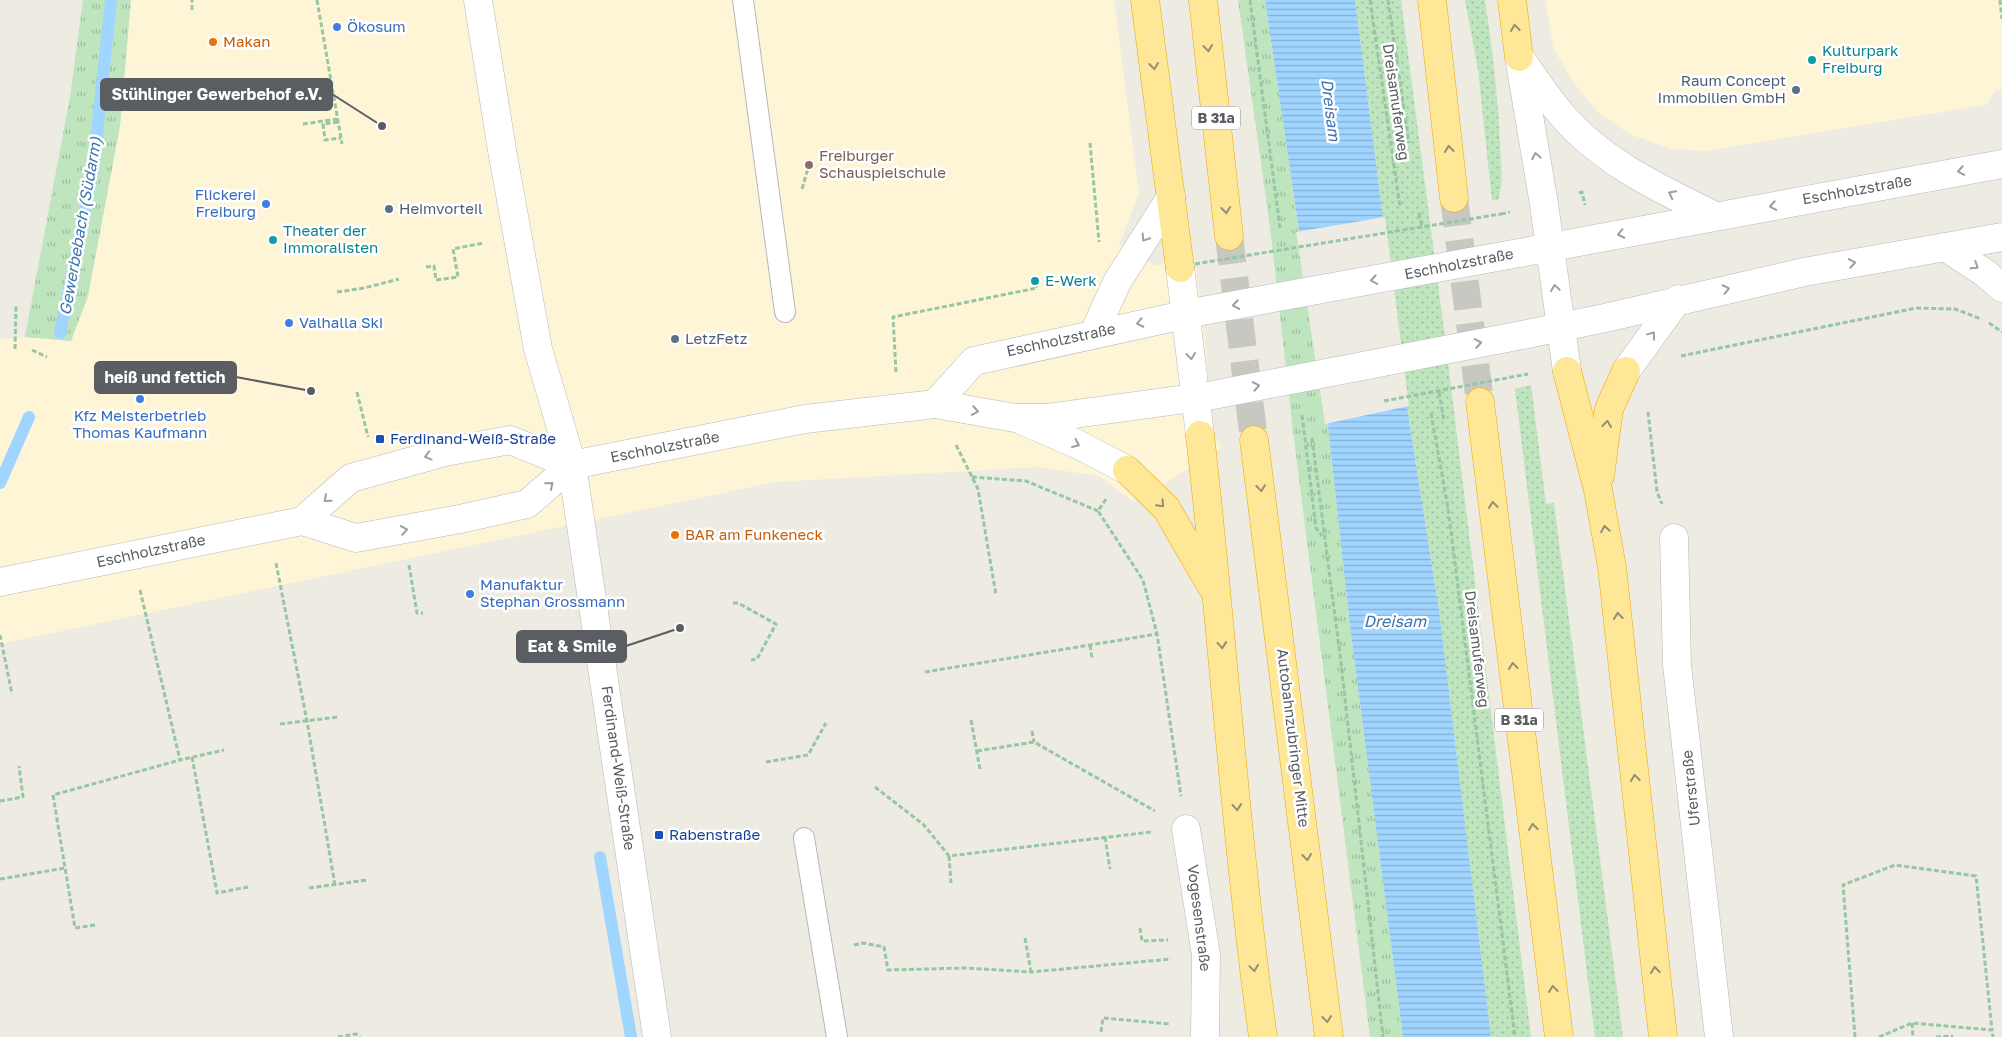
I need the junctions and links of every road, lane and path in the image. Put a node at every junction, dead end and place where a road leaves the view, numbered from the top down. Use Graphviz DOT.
graph roads {
  1 [pos="192,0"];
  2 [pos="317,0"];
  3 [pos="478,0"];
  4 [pos="743,0"];
  5 [pos="1146,0"];
  6 [pos="1203,0"];
  7 [pos="1250,0"];
  8 [pos="1370,0"];
  9 [pos="1388,0"];
  10 [pos="1432,0"];
  11 [pos="1512,0"];
  12 [pos="2000,0"];
  13 [pos="192,10"];
  14 [pos="2002,19"];
  15 [pos="1519,57"];
  16 [pos="304,124"];
  17 [pos="341,138"];
  18 [pos="342,144"];
  19 [pos="1090,144"];
  20 [pos="1409,144"];
  21 [pos="2002,164"];
  22 [pos="809,165"];
  23 [pos="800,196"];
  24 [pos="1171,197"];
  25 [pos="1454,198"];
  26 [pos="1400,207"];
  27 [pos="1419,211"];
  28 [pos="1501,214"];
  29 [pos="1715,216"];
  30 [pos="1422,227"];
  31 [pos="1280,228"];
  32 [pos="1229,236"];
  33 [pos="2002,237"];
  34 [pos="1550,247"];
  35 [pos="1946,247"];
  36 [pos="1099,249"];
  37 [pos="456,262"];
  38 [pos="1187,266"];
  39 [pos="426,268"];
  40 [pos="400,278"];
  41 [pos="1035,281"];
  42 [pos="2002,288"];
  43 [pos="337,292"];
  44 [pos="1678,299"];
  45 [pos="16,306"];
  46 [pos="785,312"];
  47 [pos="1194,312"];
  48 [pos="1561,328"];
  49 [pos="2002,332"];
  50 [pos="1094,333"];
  51 [pos="15,349"];
  52 [pos="32,350"];
  53 [pos="47,357"];
  54 [pos="1672,358"];
  55 [pos="1567,371"];
  56 [pos="1626,371"];
  57 [pos="357,392"];
  58 [pos="1439,392"];
  59 [pos="1202,397"];
  60 [pos="1440,400"];
  61 [pos="1480,402"];
  62 [pos="935,404"];
  63 [pos="1648,408"];
  64 [pos="898,410"];
  65 [pos="1431,413"];
  66 [pos="1302,414"];
  67 [pos="363,415"];
  68 [pos="1015,418"];
  69 [pos="1200,435"];
  70 [pos="1312,438"];
  71 [pos="1254,440"];
  72 [pos="572,465"];
  73 [pos="1127,470"];
  74 [pos="1598,490"];
  75 [pos="1098,511"];
  76 [pos="302,520"];
  77 [pos="269,527"];
  78 [pos="404,530"];
  79 [pos="1323,537"];
  80 [pos="1674,538"];
  81 [pos="132,555"];
  82 [pos="0,582"];
  83 [pos="996,595"];
  84 [pos="1218,596"];
  85 [pos="733,603"];
  86 [pos="423,613"];
  87 [pos="1157,634"];
  88 [pos="0,635"];
  89 [pos="1090,645"];
  90 [pos="1092,658"];
  91 [pos="751,660"];
  92 [pos="924,672"];
  93 [pos="12,694"];
  94 [pos="338,717"];
  95 [pos="971,720"];
  96 [pos="307,721"];
  97 [pos="826,723"];
  98 [pos="280,724"];
  99 [pos="1032,731"];
  100 [pos="1034,742"];
  101 [pos="224,750"];
  102 [pos="977,751"];
  103 [pos="192,757"];
  104 [pos="180,760"];
  105 [pos="766,762"];
  106 [pos="19,766"];
  107 [pos="980,769"];
  108 [pos="875,787"];
  109 [pos="0,801"];
  110 [pos="1186,829"];
  111 [pos="1105,837"];
  112 [pos="804,838"];
  113 [pos="949,856"];
  114 [pos="65,868"];
  115 [pos="1110,870"];
  116 [pos="0,879"];
  117 [pos="367,880"];
  118 [pos="951,883"];
  119 [pos="335,885"];
  120 [pos="248,887"];
  121 [pos="309,888"];
  122 [pos="95,925"];
  123 [pos="1140,928"];
  124 [pos="1025,938"];
  125 [pos="1170,940"];
  126 [pos="864,943"];
  127 [pos="1206,955"];
  128 [pos="1031,972"];
  129 [pos="1912,1023"];
  130 [pos="1992,1030"];
  131 [pos="1101,1032"];
  132 [pos="1206,1032"];
  133 [pos="1953,1036"];
  134 [pos="338,1037"];
  135 [pos="360,1037"];
  136 [pos="657,1037"];
  137 [pos="837,1037"];
  138 [pos="1263,1037"];
  139 [pos="1329,1037"];
  140 [pos="1383,1037"];
  141 [pos="1515,1037"];
  142 [pos="1559,1037"];
  143 [pos="1663,1037"];
  144 [pos="1719,1037"];
  145 [pos="1855,1037"];
  146 [pos="1879,1037"];
  147 [pos="1913,1037"];
  148 [pos="1936,1037"];
  149 [pos="1993,1037"];
  1 -- 13 [label="path"];
  2 -- 17 [label="path"];
  3 -- 72 [label="main road, Ferdinand-Weiß-Straße"];
  4 -- 46 [label="lane"];
  5 -- 24 [label="highway, one-way"];
  6 -- 32 [label="highway, B 31a, one-way"];
  7 -- 31 [label="path"];
  8 -- 26 [label="path, Dreisamuferweg"];
  9 -- 20 [label="path"];
  25 -- 10 [label="highway, one-way"];
  15 -- 11 [label="highway, one-way"];
  12 -- 14 [label="path"];
  29 -- 15 [label="main road, one-way"];
  34 -- 15 [label="main road, one-way"];
  16 -- 17 [label="path"];
  17 -- 18 [label="path"];
  19 -- 36 [label="path"];
  21 -- 29 [label="main road, Eschholzstraße, one-way"];
  22 -- 23 [label="path"];
  24 -- 38 [label="highway"];
  24 -- 50 [label="main road, one-way"];
  27 -- 30 [label="path"];
  28 -- 30 [label="path, bridge"];
  29 -- 34 [label="main road, Eschholzstraße, one-way"];
  30 -- 38 [label="path, bridge"];
  33 -- 35 [label="main road, Eschholzstraße"];
  34 -- 47 [label="main road, Eschholzstraße, one-way, bridge"];
  48 -- 34 [label="main road, one-way"];
  35 -- 42 [label="main road, one-way"];
  44 -- 35 [label="main road, Eschholzstraße, one-way"];
  37 -- 39 [label="path"];
  38 -- 47 [label="main road"];
  40 -- 43 [label="path"];
  41 -- 64 [label="path"];
  44 -- 48 [label="main road, Eschholzstraße"];
  56 -- 44 [label="main road, one-way"];
  45 -- 51 [label="path"];
  47 -- 50 [label="main road, Eschholzstraße, one-way"];
  47 -- 59 [label="main road, one-way"];
  48 -- 55 [label="main road"];
  59 -- 48 [label="main road, Eschholzstraße, one-way, bridge"];
  49 -- 54 [label="path"];
  50 -- 62 [label="main road, Eschholzstraße"];
  52 -- 53 [label="path"];
  55 -- 74 [label="highway"];
  74 -- 56 [label="highway, one-way"];
  57 -- 67 [label="path"];
  58 -- 60 [label="path"];
  59 -- 68 [label="main road, Eschholzstraße"];
  59 -- 69 [label="main road"];
  142 -- 61 [label="highway, B 31a, one-way"];
  62 -- 64 [label="main road, Eschholzstraße"];
  62 -- 68 [label="main road, Eschholzstraße, one-way"];
  63 -- 80 [label="path"];
  64 -- 72 [label="main road, Eschholzstraße"];
  65 -- 141 [label="path, Dreisamuferweg"];
  66 -- 79 [label="path"];
  68 -- 73 [label="main road, one-way"];
  69 -- 84 [label="highway"];
  70 -- 79 [label="path"];
  71 -- 139 [label="highway, Autobahnzubringer Mitte, one-way"];
  72 -- 76 [label="main road, Eschholzstraße, one-way"];
  78 -- 72 [label="main road, Eschholzstraße, one-way"];
  72 -- 136 [label="main road, Ferdinand-Weiß-Straße"];
  73 -- 75 [label="path"];
  73 -- 84 [label="highway, one-way"];
  143 -- 74 [label="highway, one-way"];
  75 -- 83 [label="path"];
  75 -- 87 [label="path"];
  76 -- 77 [label="main road, Eschholzstraße"];
  76 -- 78 [label="main road, Eschholzstraße"];
  77 -- 81 [label="main road, Eschholzstraße"];
  77 -- 96 [label="path"];
  78 -- 86 [label="path"];
  79 -- 140 [label="path"];
  80 -- 144 [label="main road, Uferstraße"];
  81 -- 82 [label="main road, Eschholzstraße"];
  81 -- 104 [label="path"];
  84 -- 138 [label="highway, one-way"];
  85 -- 91 [label="path"];
  87 -- 89 [label="path"];
  87 -- 110 [label="path"];
  88 -- 93 [label="path"];
  89 -- 90 [label="path"];
  89 -- 92 [label="path"];
  94 -- 96 [label="path"];
  95 -- 102 [label="path"];
  96 -- 98 [label="path"];
  96 -- 119 [label="path"];
  97 -- 105 [label="path"];
  99 -- 100 [label="path"];
  100 -- 102 [label="path"];
  100 -- 110 [label="path"];
  101 -- 103 [label="path"];
  102 -- 107 [label="path"];
  103 -- 104 [label="path"];
  103 -- 120 [label="path"];
  104 -- 114 [label="path"];
  106 -- 109 [label="path"];
  108 -- 113 [label="path"];
  110 -- 111 [label="path"];
  110 -- 127 [label="main road, Vogesenstraße"];
  111 -- 113 [label="path"];
  111 -- 115 [label="path"];
  112 -- 137 [label="lane"];
  113 -- 118 [label="path"];
  114 -- 116 [label="path"];
  114 -- 122 [label="path"];
  117 -- 119 [label="path"];
  119 -- 121 [label="path"];
  123 -- 125 [label="path"];
  124 -- 128 [label="path"];
  126 -- 128 [label="path"];
  127 -- 128 [label="path"];
  127 -- 132 [label="main road, Vogesenstraße"];
  129 -- 130 [label="path"];
  129 -- 146 [label="path"];
  129 -- 147 [label="path"];
  130 -- 145 [label="path"];
  130 -- 149 [label="path"];
  131 -- 132 [label="path"];
  133 -- 148 [label="path"];
  134 -- 135 [label="path"];
}
